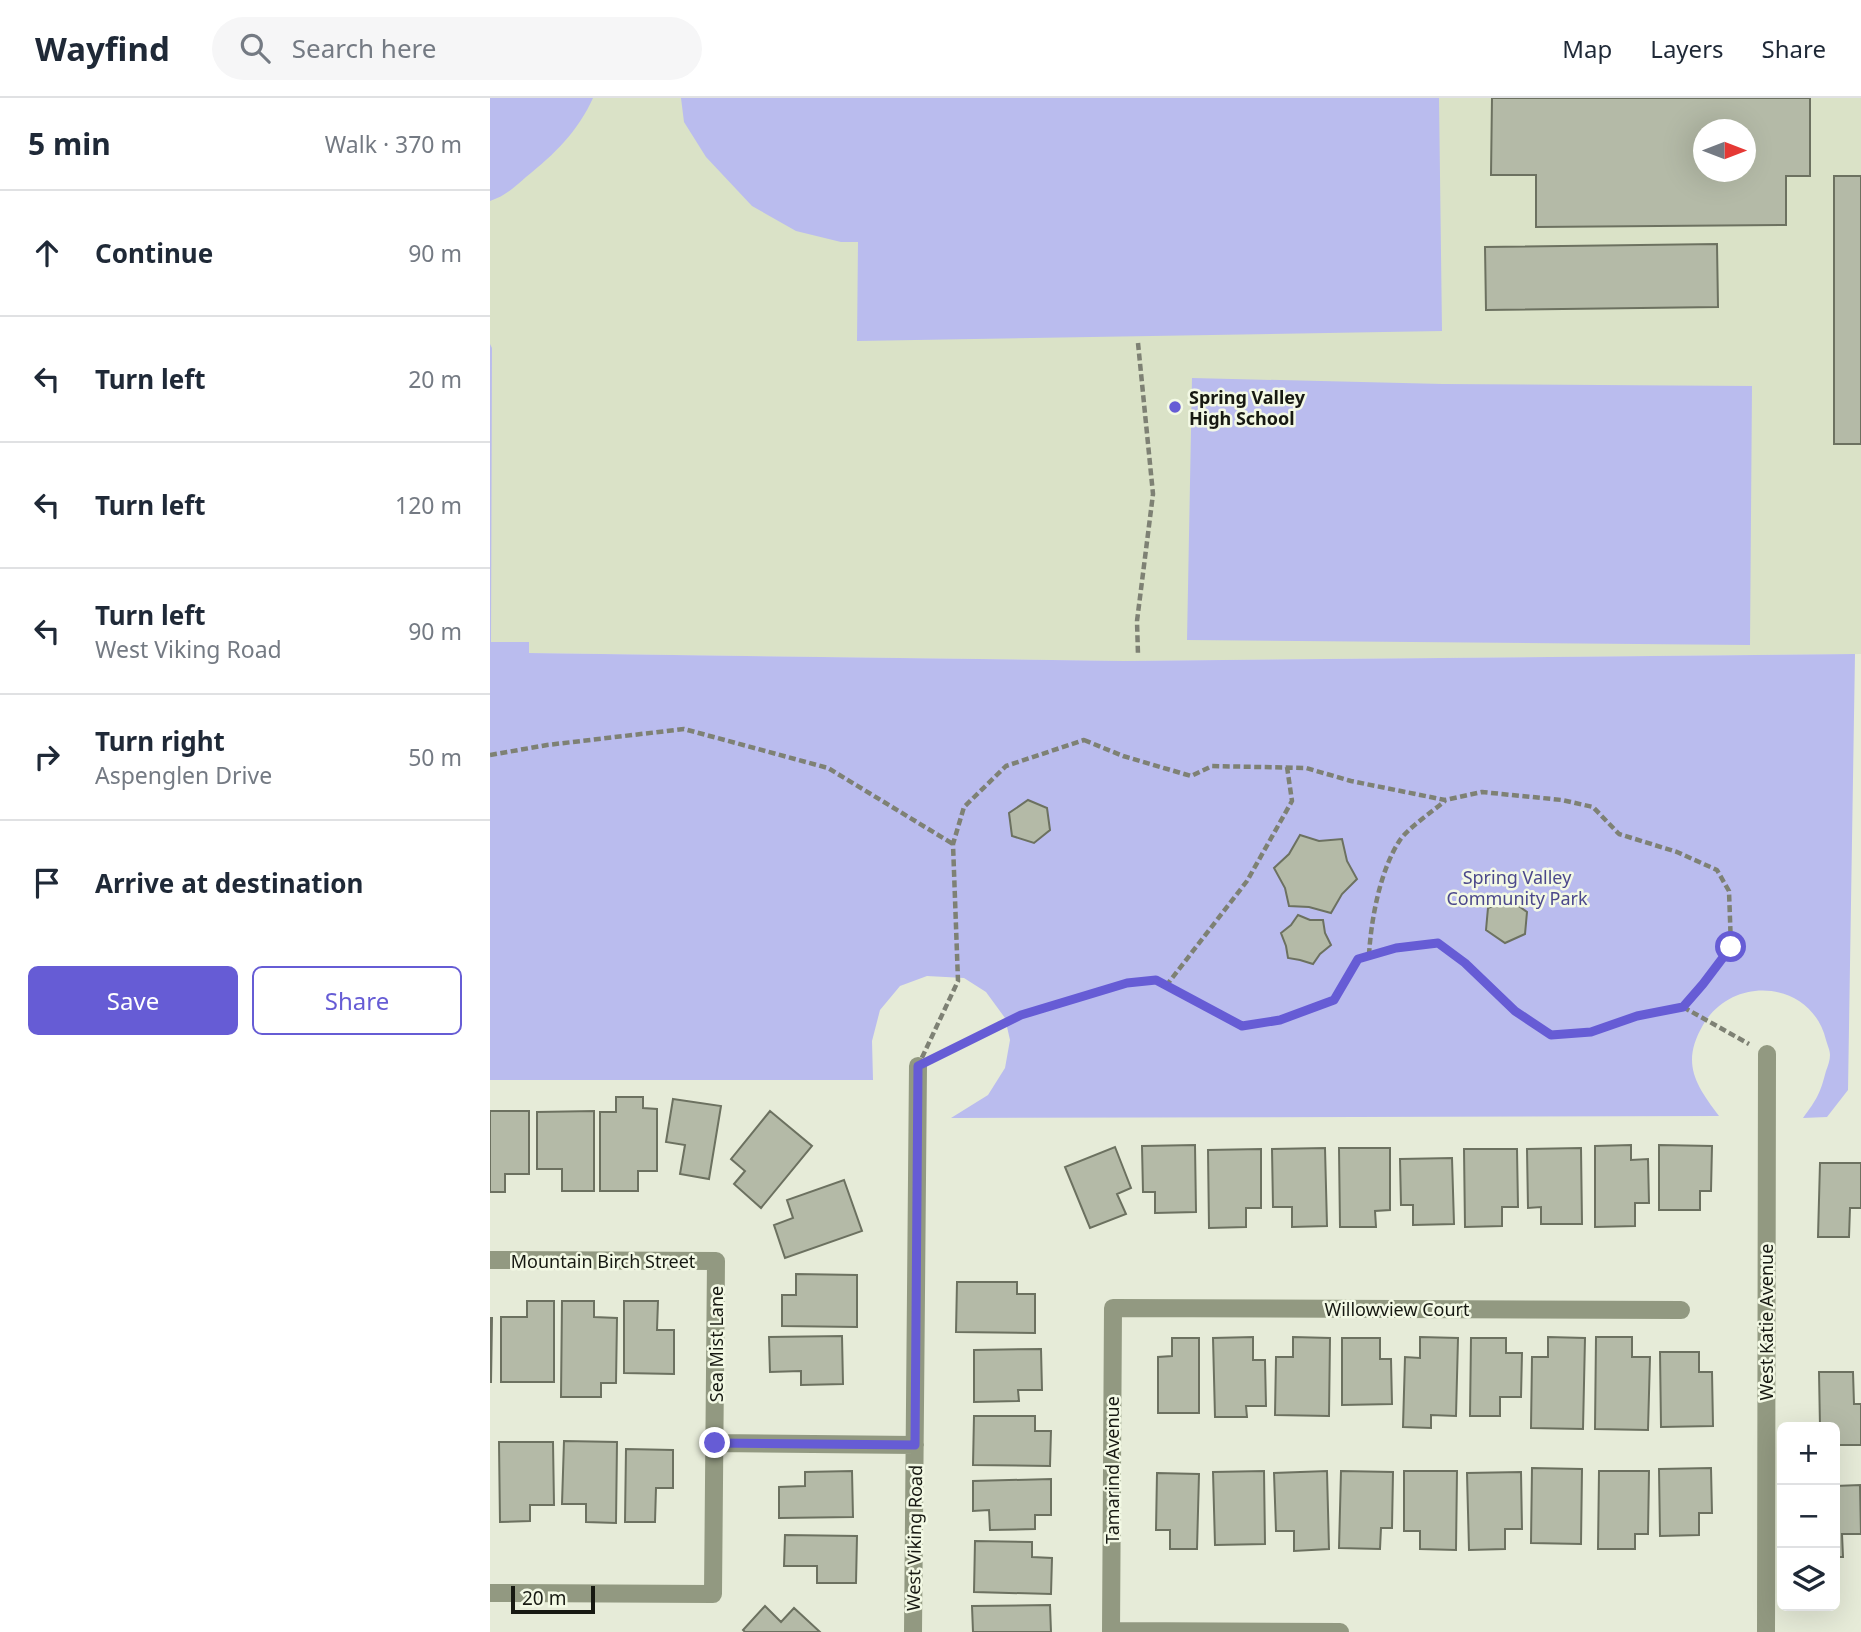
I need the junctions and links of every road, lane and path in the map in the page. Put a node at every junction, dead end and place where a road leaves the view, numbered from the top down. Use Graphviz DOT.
graph roads {
  1 [pos="1138,343"];
  2 [pos="1138,655"];
  3 [pos="490,755"];
  4 [pos="1287,767"];
  5 [pos="1446,800"];
  6 [pos="953,844"];
  7 [pos="1368,956"];
  8 [pos="1166,986"];
  9 [pos="1683,1007"];
  10 [pos="1767,1054"];
  11 [pos="918,1066"];
  12 [pos="490,1260"];
  13 [pos="716,1261"];
  14 [pos="1113,1308"];
  15 [pos="1681,1310"];
  16 [pos="715,1443"];
  17 [pos="915,1445"];
  18 [pos="490,1593"];
  19 [pos="913,1632"];
  20 [pos="1111,1632"];
  21 [pos="1340,1632"];
  22 [pos="1766,1632"];
  1 -- 2 [label="path"];
  3 -- 6 [label="path"];
  4 -- 5 [label="path"];
  4 -- 6 [label="path"];
  4 -- 8 [label="path"];
  5 -- 7 [label="path"];
  5 -- 9 [label="path"];
  6 -- 11 [label="path"];
  7 -- 8 [label="path"];
  7 -- 9 [label="path"];
  8 -- 11 [label="path"];
  9 -- 10 [label="path"];
  10 -- 22 [label="street, West Katie Avenue"];
  11 -- 17 [label="street, West Viking Road"];
  12 -- 13 [label="street, Mountain Birch Street"];
  13 -- 16 [label="street, Sea Mist Lane"];
  14 -- 15 [label="street, Willowview Court"];
  14 -- 20 [label="street, Tamarind Avenue"];
  16 -- 17 [label="street"];
  16 -- 18 [label="street, Sea Mist Lane"];
  17 -- 19 [label="street, West Viking Road"];
  20 -- 21 [label="street"];
}
